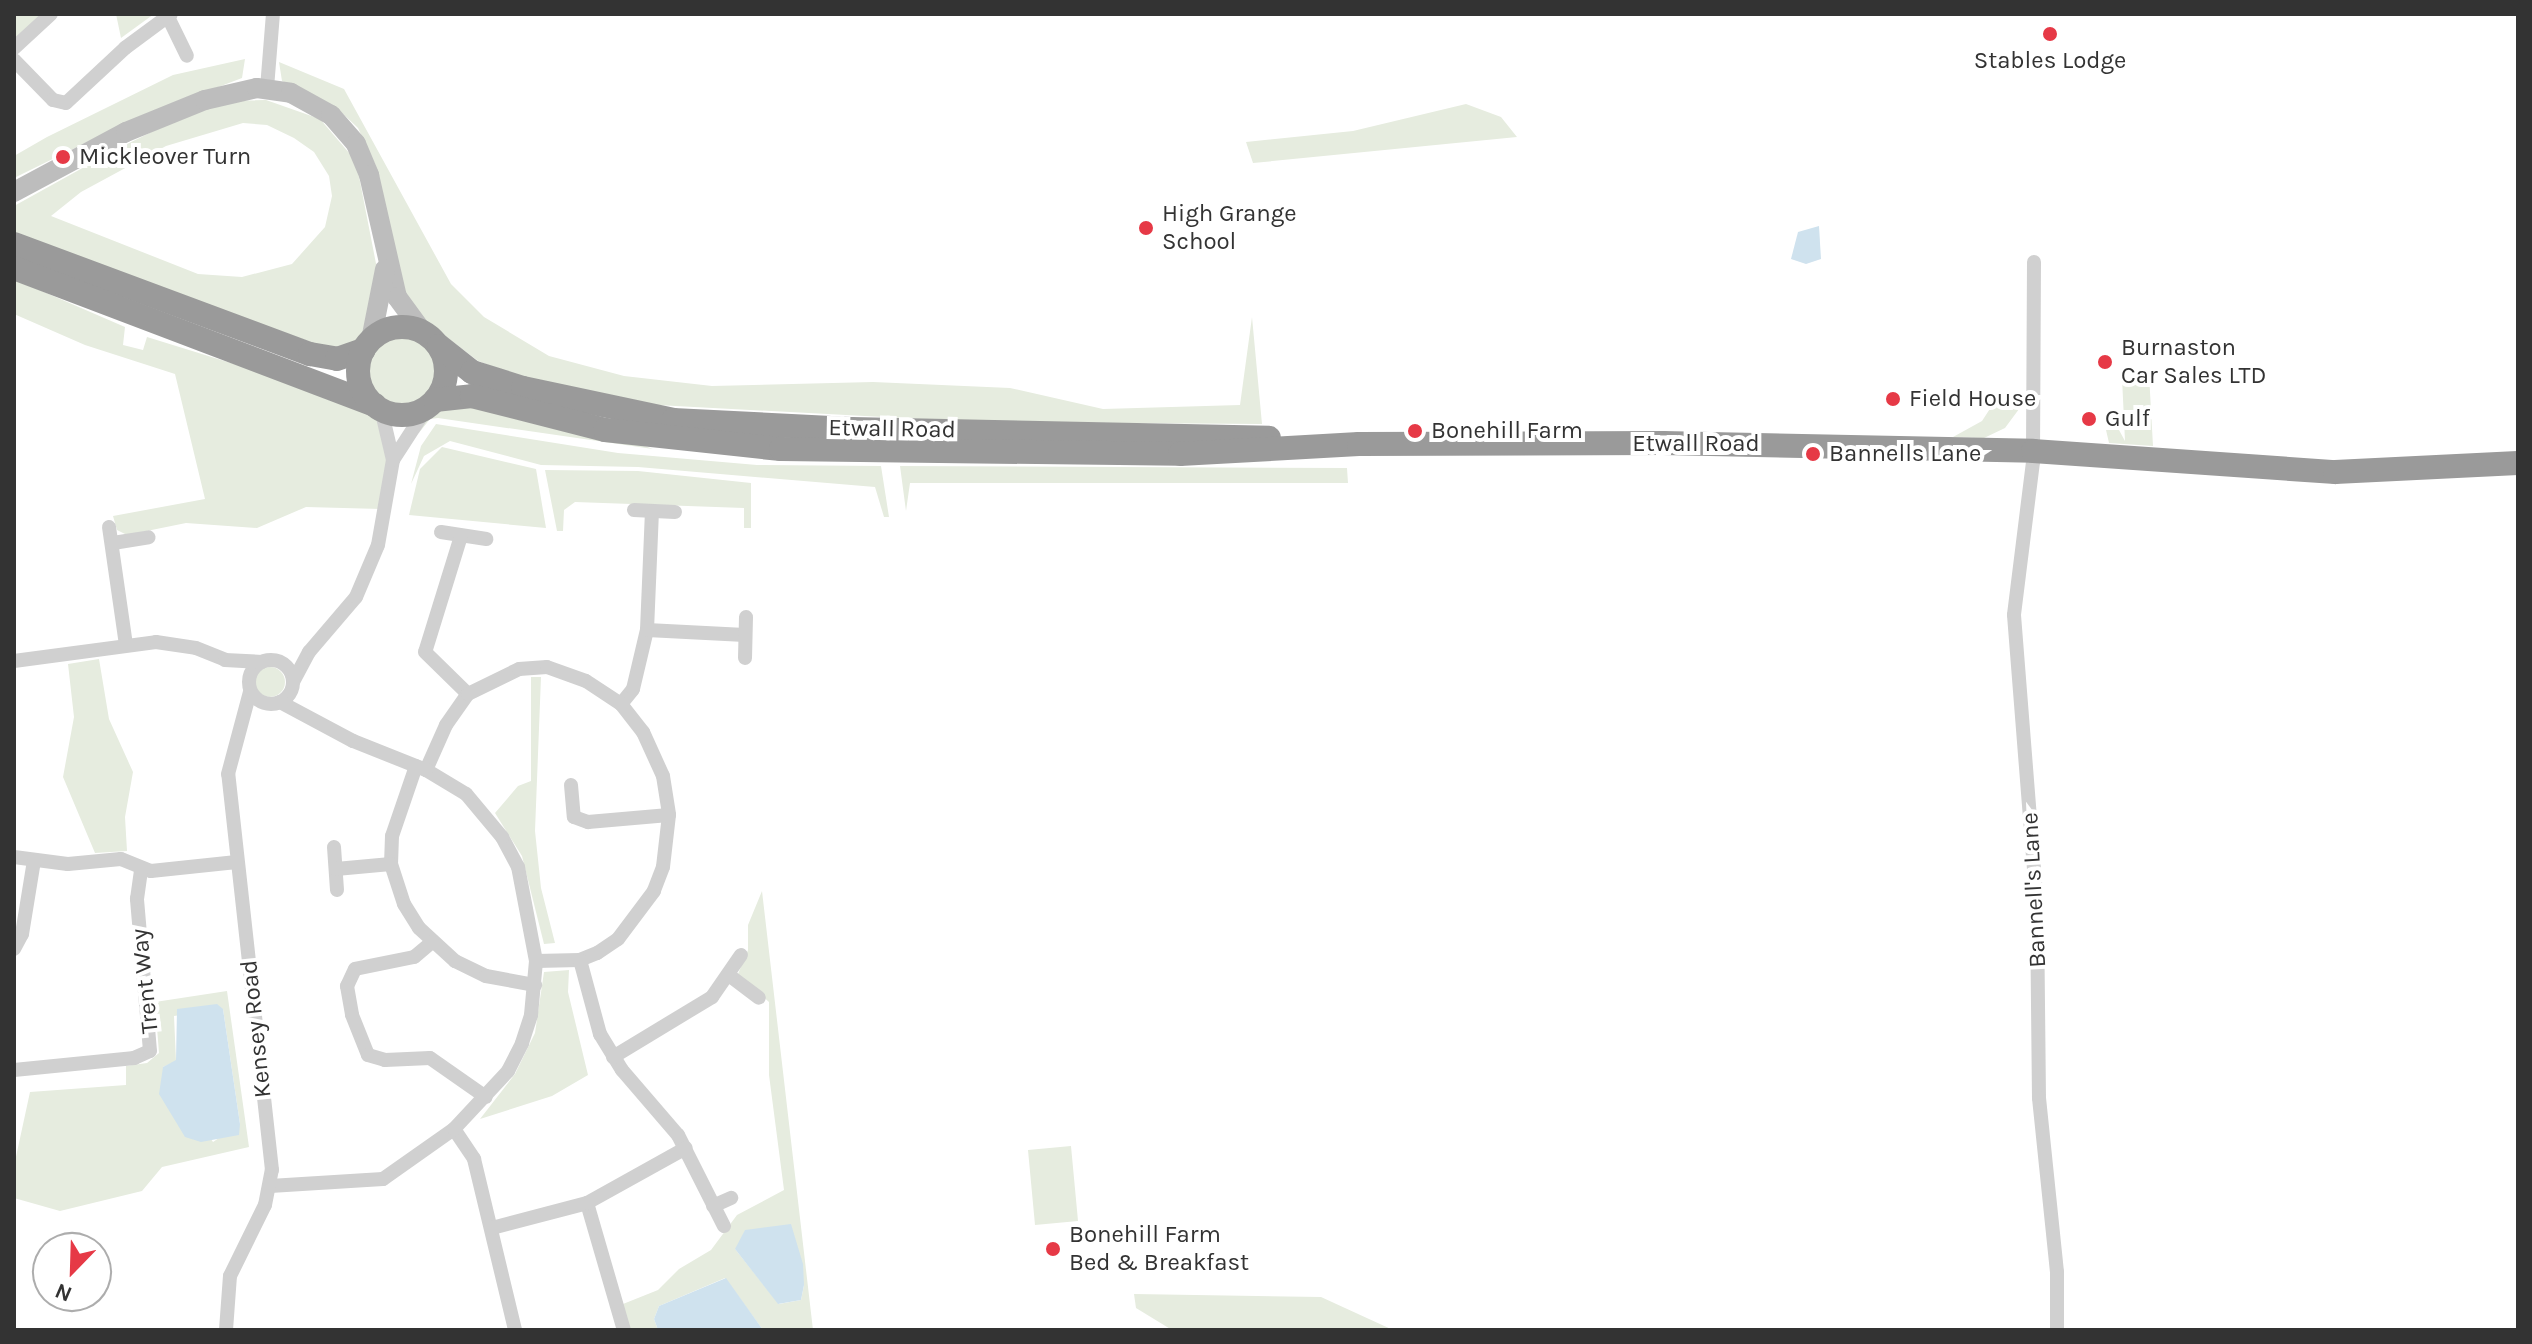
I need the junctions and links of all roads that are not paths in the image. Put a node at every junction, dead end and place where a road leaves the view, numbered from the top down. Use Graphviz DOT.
graph roads {
  1 [pos="51,14"];
  2 [pos="273,14"];
  3 [pos="169,15"];
  4 [pos="14,48"];
  5 [pos="187,56"];
  6 [pos="14,60"];
  7 [pos="267,88"];
  8 [pos="14,192"];
  9 [pos="14,244"];
  10 [pos="2034,262"];
  11 [pos="386,265"];
  12 [pos="14,268"];
  13 [pos="430,339"];
  14 [pos="367,345"];
  15 [pos="432,403"];
  16 [pos="378,407"];
  17 [pos="1359,444"];
  18 [pos="2033,451"];
  19 [pos="393,460"];
  20 [pos="2518,463"];
  21 [pos="634,510"];
  22 [pos="652,511"];
  23 [pos="675,512"];
  24 [pos="109,527"];
  25 [pos="441,532"];
  26 [pos="461,536"];
  27 [pos="149,537"];
  28 [pos="486,539"];
  29 [pos="113,543"];
  30 [pos="746,617"];
  31 [pos="647,630"];
  32 [pos="745,635"];
  33 [pos="126,645"];
  34 [pos="309,652"];
  35 [pos="745,658"];
  36 [pos="225,660"];
  37 [pos="14,661"];
  38 [pos="268,661"];
  39 [pos="292,685"];
  40 [pos="249,688"];
  41 [pos="468,694"];
  42 [pos="276,703"];
  43 [pos="621,704"];
  44 [pos="308,714"];
  45 [pos="244,722"];
  46 [pos="421,768"];
  47 [pos="571,785"];
  48 [pos="669,815"];
  49 [pos="334,847"];
  50 [pos="14,857"];
  51 [pos="34,861"];
  52 [pos="237,862"];
  53 [pos="391,864"];
  54 [pos="141,869"];
  55 [pos="336,869"];
  56 [pos="337,890"];
  57 [pos="432,942"];
  58 [pos="14,949"];
  59 [pos="741,955"];
  60 [pos="580,960"];
  61 [pos="536,961"];
  62 [pos="730,976"];
  63 [pos="535,985"];
  64 [pos="759,998"];
  65 [pos="613,1057"];
  66 [pos="14,1070"];
  67 [pos="486,1097"];
  68 [pos="454,1129"];
  69 [pos="686,1148"];
  70 [pos="270,1186"];
  71 [pos="731,1198"];
  72 [pos="587,1203"];
  73 [pos="713,1206"];
  74 [pos="724,1226"];
  75 [pos="492,1228"];
  76 [pos="226,1330"];
  77 [pos="515,1330"];
  78 [pos="624,1330"];
  79 [pos="2057,1330"];
  1 -- 4 [label="street"];
  2 -- 7 [label="street"];
  3 -- 5 [label="street"];
  3 -- 6 [label="street"];
  7 -- 8 [label="street"];
  7 -- 11 [label="street, Etwall Road"];
  9 -- 14 [label="highway"];
  10 -- 18 [label="street, Bannell's Lane"];
  11 -- 13 [label="street, Etwall Road"];
  11 -- 14 [label="street, Etwall Road"];
  12 -- 16 [label="highway"];
  13 -- 14 [label="highway"];
  13 -- 15 [label="highway"];
  13 -- 17 [label="highway, Etwall Road"];
  14 -- 16 [label="highway"];
  15 -- 16 [label="highway"];
  15 -- 17 [label="highway, Etwall Road"];
  15 -- 19 [label="street"];
  16 -- 19 [label="street"];
  17 -- 18 [label="highway, Etwall Road"];
  18 -- 20 [label="highway, Etwall Road"];
  18 -- 79 [label="street, Bannell's Lane"];
  19 -- 34 [label="street"];
  21 -- 22 [label="street"];
  22 -- 23 [label="street"];
  22 -- 31 [label="street"];
  24 -- 29 [label="street"];
  25 -- 26 [label="street"];
  26 -- 28 [label="street"];
  26 -- 41 [label="street"];
  27 -- 29 [label="street"];
  29 -- 33 [label="street"];
  30 -- 32 [label="street"];
  31 -- 32 [label="street"];
  31 -- 43 [label="street"];
  32 -- 35 [label="street"];
  33 -- 36 [label="street"];
  33 -- 37 [label="street"];
  34 -- 38 [label="street"];
  34 -- 39 [label="street"];
  36 -- 38 [label="street"];
  36 -- 40 [label="street"];
  38 -- 39 [label="street"];
  38 -- 40 [label="street"];
  39 -- 42 [label="street"];
  39 -- 44 [label="street"];
  40 -- 42 [label="street"];
  40 -- 45 [label="street, Kensey Road"];
  41 -- 43 [label="street"];
  41 -- 46 [label="street"];
  42 -- 44 [label="street"];
  42 -- 45 [label="street"];
  43 -- 48 [label="street"];
  44 -- 46 [label="street"];
  45 -- 52 [label="street, Kensey Road"];
  46 -- 53 [label="street"];
  46 -- 61 [label="street"];
  47 -- 48 [label="street"];
  48 -- 60 [label="street"];
  49 -- 55 [label="street"];
  50 -- 51 [label="street"];
  51 -- 54 [label="street"];
  51 -- 58 [label="street"];
  52 -- 54 [label="street"];
  52 -- 70 [label="street, Kensey Road"];
  53 -- 55 [label="street"];
  53 -- 57 [label="street"];
  54 -- 66 [label="street, Trent Way"];
  55 -- 56 [label="street"];
  57 -- 63 [label="street"];
  57 -- 67 [label="street"];
  59 -- 62 [label="street"];
  60 -- 61 [label="street"];
  60 -- 65 [label="street"];
  61 -- 63 [label="street"];
  62 -- 64 [label="street"];
  62 -- 65 [label="street"];
  63 -- 67 [label="street"];
  65 -- 69 [label="street"];
  67 -- 68 [label="street"];
  68 -- 70 [label="street"];
  68 -- 75 [label="street"];
  69 -- 72 [label="street"];
  69 -- 73 [label="street"];
  70 -- 76 [label="street, Kensey Road"];
  71 -- 73 [label="street"];
  72 -- 75 [label="street"];
  72 -- 78 [label="street"];
  73 -- 74 [label="street"];
  75 -- 77 [label="street"];
}
